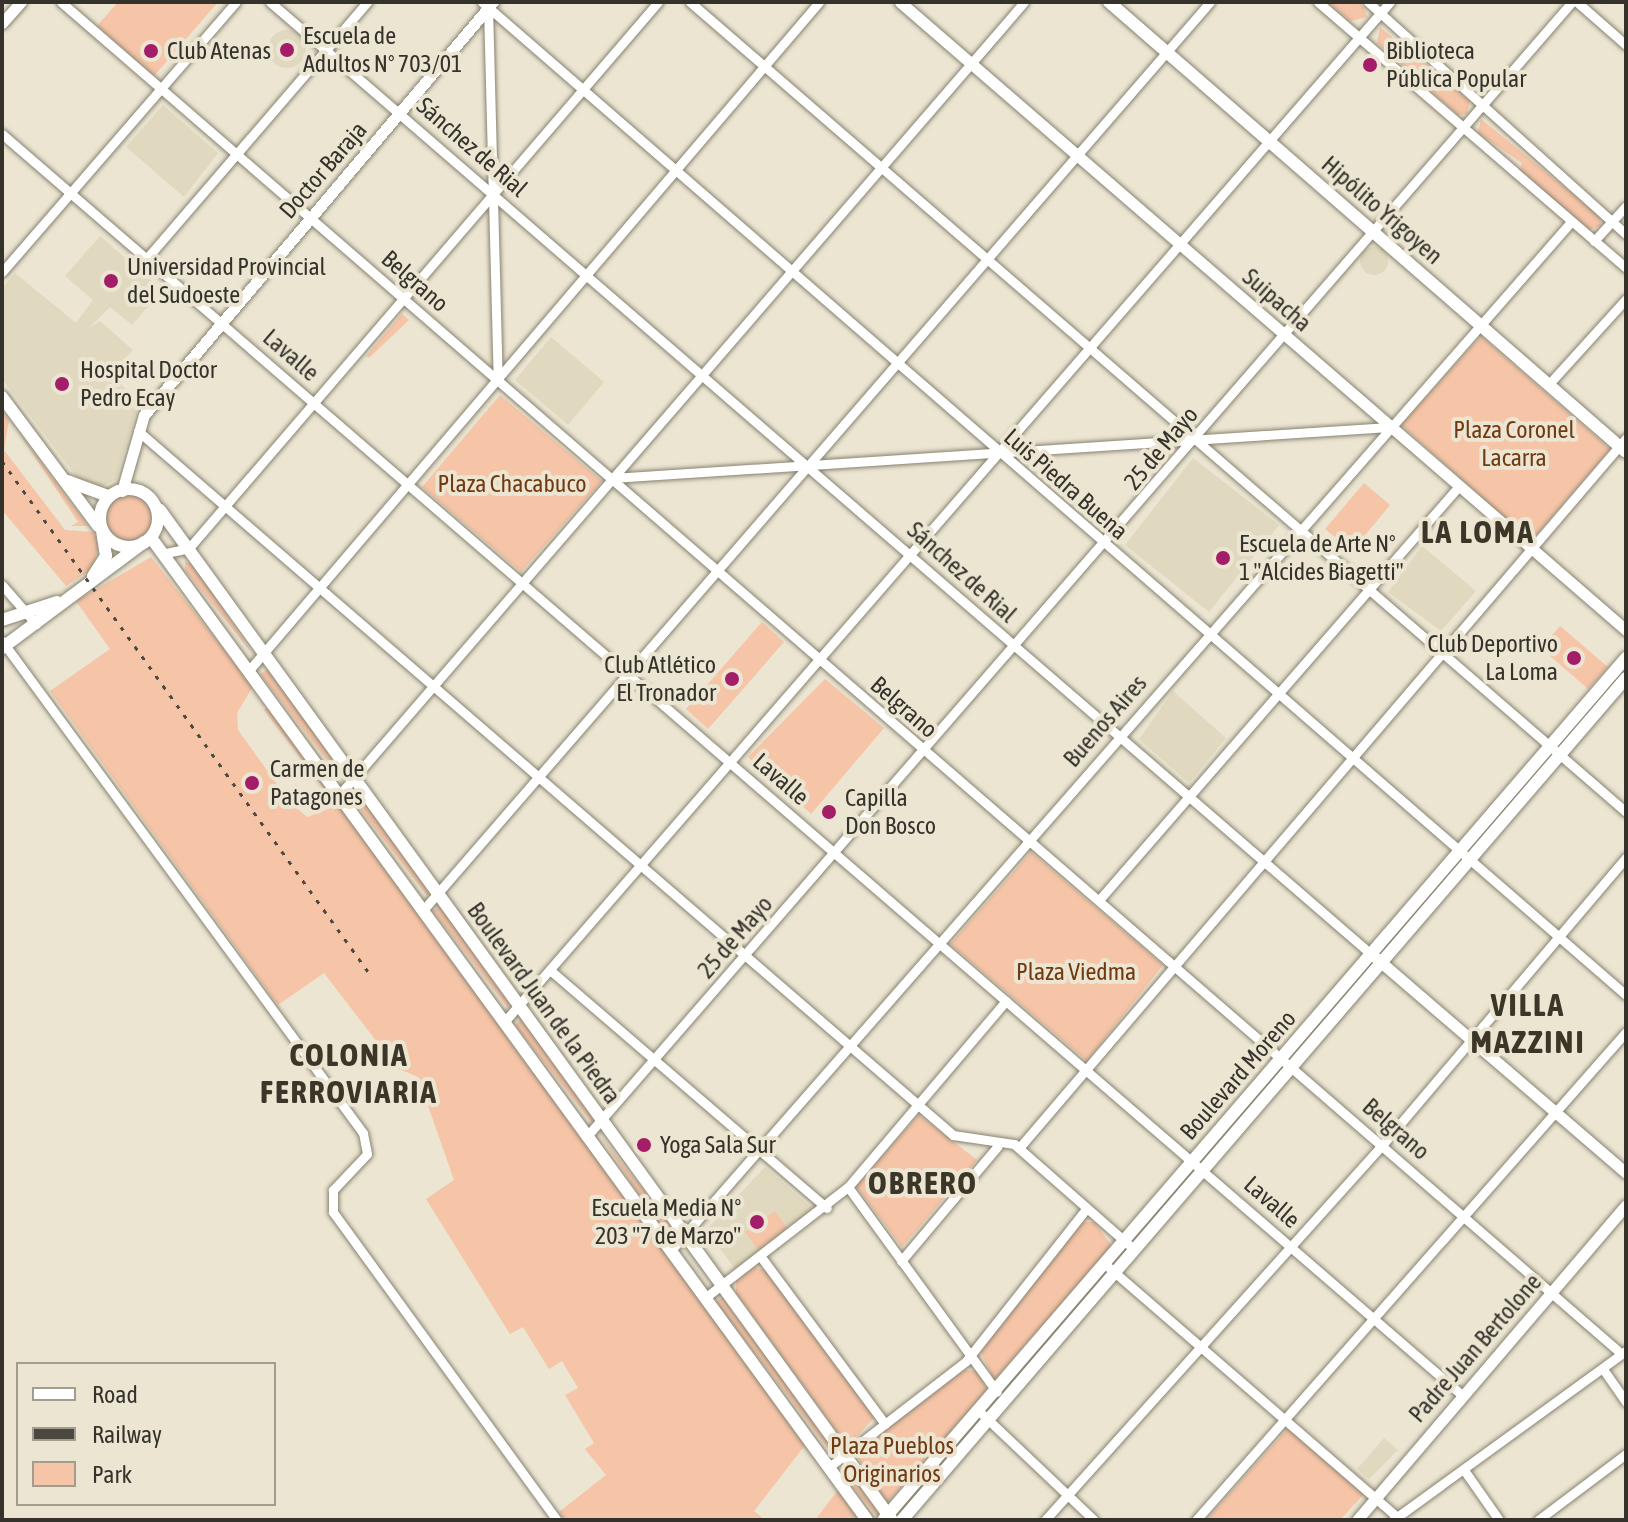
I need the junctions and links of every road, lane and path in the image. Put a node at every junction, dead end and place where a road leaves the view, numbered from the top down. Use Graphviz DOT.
graph roads {
  1 [pos="21,2"];
  2 [pos="61,2"];
  3 [pos="236,2"];
  4 [pos="270,2"];
  5 [pos="367,2"];
  6 [pos="658,2"];
  7 [pos="690,2"];
  8 [pos="819,2"];
  9 [pos="900,2"];
  10 [pos="1024,2"];
  11 [pos="1109,2"];
  12 [pos="1210,2"];
  13 [pos="1318,2"];
  14 [pos="1368,2"];
  15 [pos="1390,2"];
  16 [pos="1574,2"];
  17 [pos="488,4"];
  18 [pos="1381,13"];
  19 [pos="2,23"];
  20 [pos="1360,38"];
  21 [pos="1626,45"];
  22 [pos="326,52"];
  23 [pos="1166,52"];
  24 [pos="971,62"];
  25 [pos="764,66"];
  26 [pos="160,89"];
  27 [pos="580,90"];
  28 [pos="1481,106"];
  29 [pos="400,114"];
  30 [pos="1463,127"];
  31 [pos="2,134"];
  32 [pos="1266,140"];
  33 [pos="237,153"];
  34 [pos="1076,155"];
  35 [pos="880,167"];
  36 [pos="674,170"];
  37 [pos="71,195"];
  38 [pos="492,195"];
  39 [pos="1626,206"];
  40 [pos="311,218"];
  41 [pos="1611,221"];
  42 [pos="1571,222"];
  43 [pos="1371,231"];
  44 [pos="1626,234"];
  45 [pos="1594,241"];
  46 [pos="1177,242"];
  47 [pos="147,258"];
  48 [pos="986,258"];
  49 [pos="1626,268"];
  50 [pos="790,271"];
  51 [pos="2,272"];
  52 [pos="586,272"];
  53 [pos="404,298"];
  54 [pos="1626,299"];
  55 [pos="222,322"];
  56 [pos="1482,324"];
  57 [pos="1283,334"];
  58 [pos="1087,346"];
  59 [pos="895,363"];
  60 [pos="703,373"];
  61 [pos="498,379"];
  62 [pos="1548,385"];
  63 [pos="2,397"];
  64 [pos="314,402"];
  65 [pos="1389,427"];
  66 [pos="138,431"];
  67 [pos="1195,440"];
  68 [pos="1624,446"];
  69 [pos="1000,454"];
  70 [pos="808,466"];
  71 [pos="61,476"];
  72 [pos="612,478"];
  73 [pos="408,485"];
  74 [pos="1459,486"];
  75 [pos="122,491"];
  76 [pos="108,496"];
  77 [pos="224,507"];
  78 [pos="160,510"];
  79 [pos="100,528"];
  80 [pos="1299,529"];
  81 [pos="148,540"];
  82 [pos="1105,543"];
  83 [pos="189,548"];
  84 [pos="1531,549"];
  85 [pos="166,553"];
  86 [pos="913,556"];
  87 [pos="717,568"];
  88 [pos="88,582"];
  89 [pos="522,582"];
  90 [pos="2,585"];
  91 [pos="321,588"];
  92 [pos="1368,588"];
  93 [pos="57,602"];
  94 [pos="23,609"];
  95 [pos="2,620"];
  96 [pos="36,624"];
  97 [pos="1626,630"];
  98 [pos="1209,634"];
  99 [pos="3,645"];
  100 [pos="1014,647"];
  101 [pos="264,652"];
  102 [pos="1442,652"];
  103 [pos="1626,658"];
  104 [pos="820,661"];
  105 [pos="250,669"];
  106 [pos="626,673"];
  107 [pos="1626,678"];
  108 [pos="432,686"];
  109 [pos="1279,692"];
  110 [pos="1119,735"];
  111 [pos="924,750"];
  112 [pos="1556,750"];
  113 [pos="1352,757"];
  114 [pos="732,763"];
  115 [pos="537,776"];
  116 [pos="354,778"];
  117 [pos="340,794"];
  118 [pos="1189,797"];
  119 [pos="1626,812"];
  120 [pos="1027,840"];
  121 [pos="835,853"];
  122 [pos="1466,855"];
  123 [pos="1626,857"];
  124 [pos="1265,862"];
  125 [pos="641,867"];
  126 [pos="438,892"];
  127 [pos="1099,900"];
  128 [pos="424,909"];
  129 [pos="1560,935"];
  130 [pos="938,944"];
  131 [pos="745,956"];
  132 [pos="1377,958"];
  133 [pos="1175,968"];
  134 [pos="550,970"];
  135 [pos="1626,995"];
  136 [pos="1006,1001"];
  137 [pos="520,1006"];
  138 [pos="505,1021"];
  139 [pos="1626,1032"];
  140 [pos="1471,1038"];
  141 [pos="848,1045"];
  142 [pos="654,1058"];
  143 [pos="1287,1062"];
  144 [pos="1086,1072"];
  145 [pos="917,1105"];
  146 [pos="1558,1111"];
  147 [pos="601,1121"];
  148 [pos="588,1135"];
  149 [pos="1383,1144"];
  150 [pos="998,1146"];
  151 [pos="1019,1148"];
  152 [pos="760,1149"];
  153 [pos="1198,1165"];
  154 [pos="1626,1173"];
  155 [pos="848,1187"];
  156 [pos="1626,1205"];
  157 [pos="827,1208"];
  158 [pos="1086,1209"];
  159 [pos="1466,1217"];
  160 [pos="685,1235"];
  161 [pos="1129,1245"];
  162 [pos="1291,1245"];
  163 [pos="673,1248"];
  164 [pos="761,1257"];
  165 [pos="901,1261"];
  166 [pos="1110,1268"];
  167 [pos="723,1285"];
  168 [pos="1552,1292"];
  169 [pos="706,1297"];
  170 [pos="1376,1320"];
  171 [pos="1203,1348"];
  172 [pos="1624,1353"];
  173 [pos="971,1355"];
  174 [pos="1603,1369"];
  175 [pos="1001,1395"];
  176 [pos="1462,1395"];
  177 [pos="1626,1402"];
  178 [pos="983,1415"];
  179 [pos="1290,1419"];
  180 [pos="885,1424"];
  181 [pos="844,1453"];
  182 [pos="1626,1454"];
  183 [pos="829,1467"];
  184 [pos="1464,1470"];
  185 [pos="1065,1495"];
  186 [pos="1377,1496"];
  187 [pos="888,1518"];
  188 [pos="1395,1519"];
  189 [pos="557,1520"];
  190 [pos="867,1520"];
  191 [pos="902,1520"];
  192 [pos="1045,1520"];
  193 [pos="1094,1520"];
  194 [pos="1196,1520"];
  195 [pos="1357,1520"];
  196 [pos="1499,1520"];
  197 [pos="1538,1520"];
  1 -- 19 [label="street"];
  2 -- 26 [label="street, Belgrano"];
  3 -- 26 [label="street"];
  4 -- 22 [label="street, Sánchez de Rial"];
  5 -- 22 [label="street"];
  6 -- 27 [label="street"];
  7 -- 25 [label="street"];
  8 -- 25 [label="street"];
  9 -- 24 [label="street, Suipacha"];
  10 -- 24 [label="street"];
  11 -- 23 [label="main road, Hipólito Yrigoyen"];
  12 -- 23 [label="street"];
  13 -- 20 [label="street"];
  14 -- 18 [label="street"];
  15 -- 18 [label="street"];
  16 -- 21 [label="street"];
  16 -- 28 [label="street, 25 de Mayo"];
  17 -- 27 [label="street, Luis Piedra Buena"];
  17 -- 29 [label="street, Doctor Baraja"];
  17 -- 38 [label="street"];
  18 -- 20 [label="street"];
  18 -- 28 [label="street"];
  20 -- 30 [label="street"];
  20 -- 32 [label="street"];
  22 -- 29 [label="street, Sánchez de Rial"];
  22 -- 33 [label="street"];
  23 -- 32 [label="main road, Hipólito Yrigoyen"];
  23 -- 34 [label="street"];
  24 -- 34 [label="street, Suipacha"];
  24 -- 35 [label="street"];
  25 -- 35 [label="street"];
  25 -- 36 [label="street"];
  26 -- 33 [label="street, Belgrano"];
  26 -- 37 [label="street"];
  27 -- 36 [label="street, Luis Piedra Buena"];
  27 -- 38 [label="street"];
  28 -- 30 [label="street, 25 de Mayo"];
  28 -- 41 [label="street"];
  29 -- 38 [label="street, Sánchez de Rial"];
  29 -- 40 [label="street, Doctor Baraja"];
  30 -- 42 [label="street"];
  30 -- 43 [label="street, 25 de Mayo"];
  31 -- 37 [label="street, Lavalle"];
  32 -- 43 [label="main road, Hipólito Yrigoyen"];
  32 -- 46 [label="street"];
  33 -- 40 [label="street, Belgrano"];
  33 -- 47 [label="street"];
  34 -- 46 [label="street, Suipacha"];
  34 -- 48 [label="street"];
  35 -- 48 [label="street"];
  35 -- 50 [label="street"];
  36 -- 50 [label="street, Luis Piedra Buena"];
  36 -- 52 [label="street"];
  37 -- 47 [label="street, Lavalle"];
  37 -- 51 [label="street"];
  38 -- 52 [label="street, Sánchez de Rial"];
  38 -- 53 [label="street"];
  38 -- 61 [label="street"];
  39 -- 41 [label="street"];
  40 -- 53 [label="street, Belgrano"];
  40 -- 55 [label="street, Doctor Baraja"];
  41 -- 44 [label="street"];
  41 -- 45 [label="street"];
  42 -- 45 [label="street"];
  42 -- 56 [label="street, Buenos Aires"];
  43 -- 56 [label="main road, Hipólito Yrigoyen"];
  43 -- 57 [label="street, 25 de Mayo"];
  45 -- 49 [label="street"];
  46 -- 57 [label="street, Suipacha"];
  46 -- 58 [label="street"];
  47 -- 55 [label="street, Lavalle"];
  48 -- 58 [label="street"];
  48 -- 59 [label="street"];
  50 -- 59 [label="street, Luis Piedra Buena"];
  50 -- 60 [label="street"];
  52 -- 60 [label="street, Sánchez de Rial"];
  52 -- 61 [label="street"];
  53 -- 61 [label="street, Belgrano"];
  53 -- 64 [label="street"];
  54 -- 62 [label="street"];
  55 -- 64 [label="street, Lavalle"];
  55 -- 66 [label="street, Doctor Baraja"];
  56 -- 62 [label="main road, Hipólito Yrigoyen"];
  56 -- 65 [label="street, Buenos Aires"];
  57 -- 65 [label="street, Suipacha"];
  57 -- 67 [label="street, 25 de Mayo"];
  58 -- 67 [label="street"];
  58 -- 69 [label="street"];
  59 -- 69 [label="street, Luis Piedra Buena"];
  59 -- 70 [label="street"];
  60 -- 70 [label="street, Sánchez de Rial"];
  60 -- 72 [label="street"];
  61 -- 72 [label="street, Belgrano"];
  61 -- 73 [label="street"];
  62 -- 68 [label="main road, Hipólito Yrigoyen"];
  63 -- 71 [label="main road"];
  64 -- 73 [label="street, Lavalle"];
  64 -- 77 [label="street"];
  65 -- 67 [label="street"];
  65 -- 74 [label="street, Suipacha"];
  65 -- 80 [label="street, Buenos Aires"];
  66 -- 75 [label="street, Doctor Baraja"];
  66 -- 77 [label="street"];
  67 -- 69 [label="street"];
  67 -- 80 [label="street"];
  67 -- 82 [label="street, 25 de Mayo"];
  68 -- 84 [label="street"];
  69 -- 70 [label="street"];
  69 -- 82 [label="street, Luis Piedra Buena"];
  69 -- 86 [label="street"];
  70 -- 72 [label="street"];
  70 -- 86 [label="street, Sánchez de Rial"];
  70 -- 87 [label="street"];
  71 -- 76 [label="main road"];
  71 -- 79 [label="main road"];
  72 -- 87 [label="street, Belgrano"];
  72 -- 89 [label="street"];
  73 -- 89 [label="street, Lavalle"];
  73 -- 91 [label="street"];
  74 -- 84 [label="street, Suipacha"];
  74 -- 92 [label="street"];
  75 -- 76 [label="main road"];
  75 -- 78 [label="main road, Boulevard Juan de la Piedra"];
  76 -- 79 [label="main road"];
  77 -- 83 [label="street"];
  77 -- 91 [label="street"];
  78 -- 81 [label="main road"];
  78 -- 83 [label="main road, Boulevard Juan de la Piedra"];
  79 -- 81 [label="main road"];
  79 -- 88 [label="main road"];
  80 -- 92 [label="street"];
  80 -- 98 [label="street, Buenos Aires"];
  81 -- 85 [label="main road, Boulevard Juan de la Piedra"];
  81 -- 88 [label="main road"];
  82 -- 98 [label="street, Luis Piedra Buena"];
  82 -- 100 [label="street, 25 de Mayo"];
  83 -- 85 [label="street"];
  83 -- 101 [label="main road, Boulevard Juan de la Piedra"];
  84 -- 97 [label="street, Suipacha"];
  84 -- 102 [label="street"];
  85 -- 105 [label="main road, Boulevard Juan de la Piedra"];
  86 -- 100 [label="street, Sánchez de Rial"];
  86 -- 104 [label="street"];
  87 -- 104 [label="street, Belgrano"];
  87 -- 106 [label="street"];
  88 -- 93 [label="main road"];
  89 -- 106 [label="street, Lavalle"];
  89 -- 108 [label="street"];
  90 -- 94 [label="street"];
  91 -- 101 [label="street"];
  91 -- 108 [label="street"];
  92 -- 102 [label="street"];
  92 -- 109 [label="street"];
  93 -- 94 [label="main road"];
  93 -- 96 [label="main road"];
  94 -- 95 [label="main road"];
  94 -- 96 [label="street"];
  96 -- 99 [label="main road"];
  98 -- 109 [label="street, Luis Piedra Buena"];
  98 -- 110 [label="street, Buenos Aires"];
  99 -- 189 [label="street"];
  100 -- 110 [label="street, Sánchez de Rial"];
  100 -- 111 [label="street, 25 de Mayo"];
  101 -- 105 [label="street"];
  101 -- 116 [label="main road, Boulevard Juan de la Piedra"];
  102 -- 112 [label="street"];
  102 -- 113 [label="street"];
  103 -- 112 [label="main road, Boulevard Moreno"];
  104 -- 111 [label="street, Belgrano"];
  104 -- 114 [label="street"];
  105 -- 117 [label="main road, Boulevard Juan de la Piedra"];
  106 -- 114 [label="street, Lavalle"];
  106 -- 115 [label="street"];
  107 -- 112 [label="main road, Boulevard Moreno"];
  108 -- 115 [label="street"];
  108 -- 116 [label="street"];
  109 -- 113 [label="street, Luis Piedra Buena"];
  109 -- 118 [label="street"];
  110 -- 118 [label="street, Sánchez de Rial"];
  110 -- 120 [label="street, Buenos Aires"];
  111 -- 120 [label="street, Belgrano"];
  111 -- 121 [label="street, 25 de Mayo"];
  112 -- 119 [label="street"];
  112 -- 122 [label="main road, Boulevard Moreno"];
  113 -- 122 [label="street, Luis Piedra Buena"];
  113 -- 124 [label="street"];
  114 -- 121 [label="street, Lavalle"];
  114 -- 125 [label="street"];
  115 -- 125 [label="street"];
  115 -- 126 [label="street"];
  116 -- 117 [label="street"];
  116 -- 126 [label="main road, Boulevard Juan de la Piedra"];
  117 -- 128 [label="main road, Boulevard Juan de la Piedra"];
  118 -- 124 [label="street, Sánchez de Rial"];
  118 -- 127 [label="street"];
  120 -- 127 [label="street, Belgrano"];
  120 -- 130 [label="street, Buenos Aires"];
  121 -- 130 [label="street, Lavalle"];
  121 -- 131 [label="street, 25 de Mayo"];
  122 -- 129 [label="street, Luis Piedra Buena"];
  122 -- 132 [label="main road, Boulevard Moreno"];
  123 -- 129 [label="street"];
  124 -- 132 [label="street, Sánchez de Rial"];
  124 -- 133 [label="street"];
  125 -- 131 [label="street"];
  125 -- 134 [label="street"];
  126 -- 128 [label="street"];
  126 -- 137 [label="main road, Boulevard Juan de la Piedra"];
  127 -- 133 [label="street, Belgrano"];
  128 -- 138 [label="main road, Boulevard Juan de la Piedra"];
  129 -- 135 [label="street, Luis Piedra Buena"];
  129 -- 140 [label="street"];
  130 -- 136 [label="street, Lavalle"];
  130 -- 141 [label="street, Buenos Aires"];
  131 -- 141 [label="street"];
  131 -- 142 [label="street, 25 de Mayo"];
  132 -- 140 [label="street, Sánchez de Rial"];
  132 -- 143 [label="main road, Boulevard Moreno"];
  133 -- 143 [label="street, Belgrano"];
  133 -- 144 [label="street"];
  134 -- 137 [label="street"];
  134 -- 142 [label="street"];
  136 -- 144 [label="street, Lavalle"];
  136 -- 145 [label="street"];
  137 -- 138 [label="street"];
  137 -- 147 [label="main road, Boulevard Juan de la Piedra"];
  138 -- 148 [label="main road, Boulevard Juan de la Piedra"];
  139 -- 146 [label="street"];
  140 -- 146 [label="street, Sánchez de Rial"];
  140 -- 149 [label="street"];
  141 -- 145 [label="street"];
  141 -- 152 [label="street, Buenos Aires"];
  142 -- 147 [label="street, 25 de Mayo"];
  142 -- 152 [label="street"];
  143 -- 149 [label="street, Belgrano"];
  143 -- 153 [label="main road, Boulevard Moreno"];
  144 -- 151 [label="street"];
  144 -- 153 [label="street, Lavalle"];
  145 -- 150 [label="street"];
  145 -- 155 [label="street"];
  146 -- 154 [label="street, Sánchez de Rial"];
  146 -- 159 [label="street"];
  147 -- 148 [label="street, 25 de Mayo"];
  147 -- 160 [label="main road, Boulevard Juan de la Piedra"];
  148 -- 163 [label="main road, Boulevard Juan de la Piedra"];
  149 -- 159 [label="street, Belgrano"];
  149 -- 162 [label="street"];
  150 -- 151 [label="street"];
  150 -- 165 [label="street"];
  151 -- 158 [label="street"];
  152 -- 157 [label="street"];
  152 -- 160 [label="street, Buenos Aires"];
  153 -- 161 [label="main road, Boulevard Moreno"];
  153 -- 162 [label="street, Lavalle"];
  155 -- 157 [label="street"];
  155 -- 165 [label="street"];
  156 -- 168 [label="street, Padre Juan Bertolone"];
  157 -- 164 [label="street"];
  158 -- 161 [label="street"];
  158 -- 173 [label="street"];
  159 -- 168 [label="street, Belgrano"];
  159 -- 170 [label="street"];
  160 -- 163 [label="street, Buenos Aires"];
  160 -- 167 [label="main road, Boulevard Juan de la Piedra"];
  161 -- 166 [label="main road, Boulevard Moreno"];
  162 -- 170 [label="street, Lavalle"];
  162 -- 171 [label="street"];
  163 -- 169 [label="main road, Boulevard Juan de la Piedra"];
  164 -- 167 [label="street"];
  164 -- 180 [label="street"];
  165 -- 173 [label="street"];
  166 -- 171 [label="street"];
  166 -- 175 [label="main road, Boulevard Moreno"];
  167 -- 169 [label="street"];
  167 -- 181 [label="main road, Boulevard Juan de la Piedra"];
  168 -- 172 [label="street, Belgrano"];
  168 -- 176 [label="street, Padre Juan Bertolone"];
  169 -- 183 [label="main road, Boulevard Juan de la Piedra"];
  170 -- 176 [label="street, Lavalle"];
  170 -- 179 [label="street"];
  171 -- 179 [label="street"];
  171 -- 185 [label="street"];
  172 -- 174 [label="street"];
  173 -- 175 [label="street"];
  173 -- 180 [label="street"];
  174 -- 177 [label="street"];
  174 -- 184 [label="street"];
  175 -- 178 [label="main road, Boulevard Moreno"];
  176 -- 186 [label="street, Padre Juan Bertolone"];
  178 -- 185 [label="street"];
  178 -- 187 [label="main road, Boulevard Moreno"];
  178 -- 191 [label="main road, Boulevard Moreno"];
  179 -- 186 [label="street"];
  179 -- 194 [label="street"];
  180 -- 181 [label="street"];
  181 -- 183 [label="street"];
  181 -- 187 [label="main road, Boulevard Juan de la Piedra"];
  182 -- 197 [label="street"];
  183 -- 190 [label="main road, Boulevard Juan de la Piedra"];
  184 -- 188 [label="street"];
  184 -- 196 [label="street"];
  185 -- 192 [label="street"];
  185 -- 193 [label="street"];
  186 -- 188 [label="street"];
  186 -- 195 [label="street, Padre Juan Bertolone"];
}
